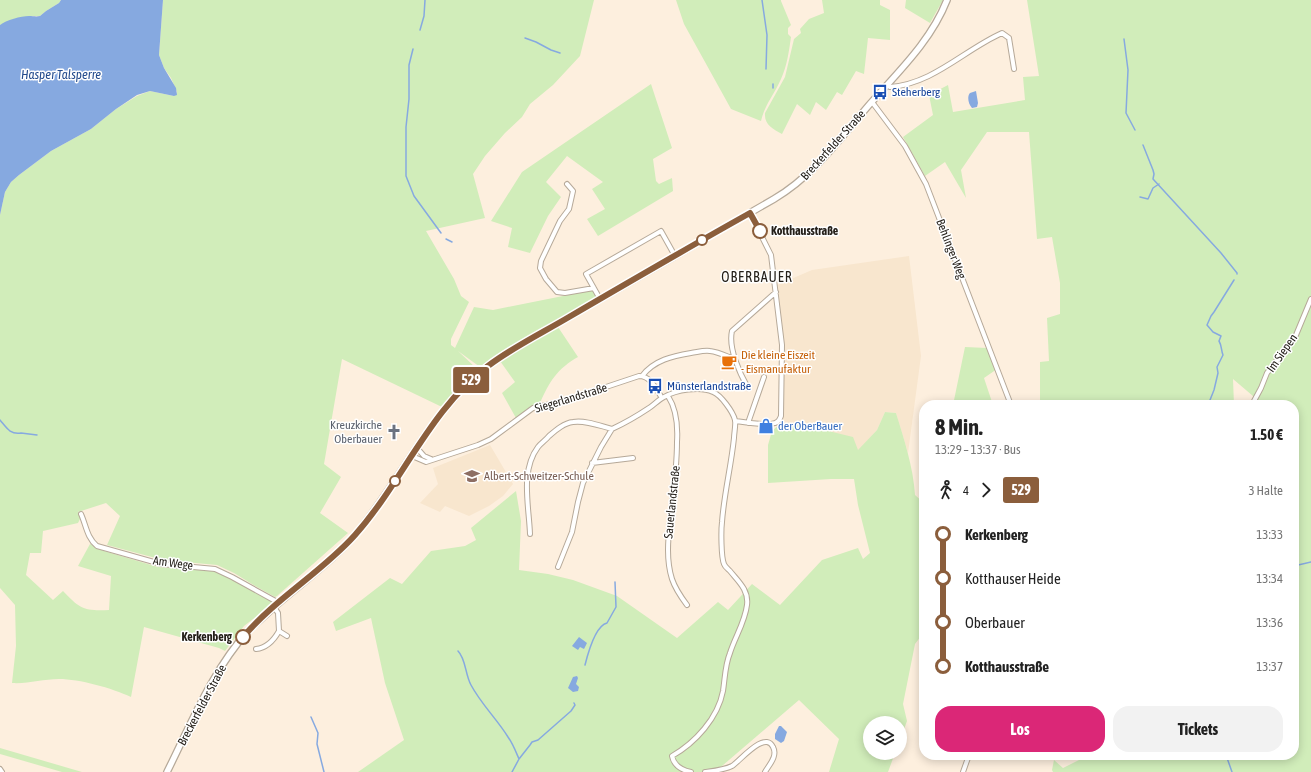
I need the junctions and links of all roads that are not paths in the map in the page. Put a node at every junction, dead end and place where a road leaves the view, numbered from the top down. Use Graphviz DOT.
graph roads {
  1 [pos="947,0"];
  2 [pos="1014,69"];
  3 [pos="887,85"];
  4 [pos="872,102"];
  5 [pos="567,184"];
  6 [pos="750,213"];
  7 [pos="675,256"];
  8 [pos="594,288"];
  9 [pos="776,292"];
  10 [pos="600,299"];
  11 [pos="1311,299"];
  12 [pos="733,358"];
  13 [pos="642,376"];
  14 [pos="764,377"];
  15 [pos="748,388"];
  16 [pos="668,396"];
  17 [pos="662,398"];
  18 [pos="1010,400"];
  19 [pos="1255,400"];
  20 [pos="735,421"];
  21 [pos="748,423"];
  22 [pos="612,429"];
  23 [pos="417,448"];
  24 [pos="412,456"];
  25 [pos="633,458"];
  26 [pos="434,460"];
  27 [pos="592,463"];
  28 [pos="80,514"];
  29 [pos="530,534"];
  30 [pos="558,567"];
  31 [pos="279,603"];
  32 [pos="687,605"];
  33 [pos="274,608"];
  34 [pos="279,631"];
  35 [pos="287,636"];
  36 [pos="256,649"];
  37 [pos="968,760"];
  38 [pos="0,769"];
  39 [pos="2,772"];
  40 [pos="167,772"];
  41 [pos="691,772"];
  42 [pos="705,772"];
  43 [pos="764,772"];
  44 [pos="964,772"];
  1 -- 3 [label="main road, Breckerfelder Straße"];
  2 -- 3 [label="street"];
  3 -- 4 [label="main road, Breckerfelder Straße"];
  4 -- 6 [label="main road, Breckerfelder Straße"];
  4 -- 18 [label="street, Behlinger Weg"];
  5 -- 8 [label="street"];
  6 -- 7 [label="main road, Breckerfelder Straße"];
  6 -- 9 [label="street"];
  7 -- 8 [label="street"];
  7 -- 10 [label="main road, Breckerfelder Straße"];
  8 -- 10 [label="street"];
  9 -- 12 [label="street"];
  9 -- 21 [label="street"];
  10 -- 23 [label="main road, Breckerfelder Straße"];
  11 -- 19 [label="street, Im Siepen"];
  12 -- 13 [label="street"];
  12 -- 15 [label="street"];
  13 -- 17 [label="street"];
  13 -- 26 [label="street, Siegerlandstraße"];
  14 -- 21 [label="street"];
  16 -- 17 [label="street"];
  16 -- 20 [label="street"];
  16 -- 32 [label="street, Sauerlandstraße"];
  17 -- 22 [label="street"];
  20 -- 21 [label="street"];
  20 -- 41 [label="street"];
  22 -- 27 [label="street"];
  22 -- 29 [label="street"];
  23 -- 24 [label="main road, Breckerfelder Straße"];
  23 -- 26 [label="street"];
  24 -- 26 [label="street, Siegerlandstraße"];
  24 -- 31 [label="main road, Breckerfelder Straße"];
  25 -- 27 [label="street"];
  27 -- 30 [label="street"];
  28 -- 31 [label="street, Am Wege"];
  31 -- 33 [label="main road, Breckerfelder Straße"];
  33 -- 34 [label="street"];
  33 -- 40 [label="main road, Breckerfelder Straße"];
  34 -- 35 [label="street"];
  34 -- 36 [label="street"];
  37 -- 44 [label="street"];
  38 -- 39 [label="street"];
  42 -- 43 [label="street"];
}
